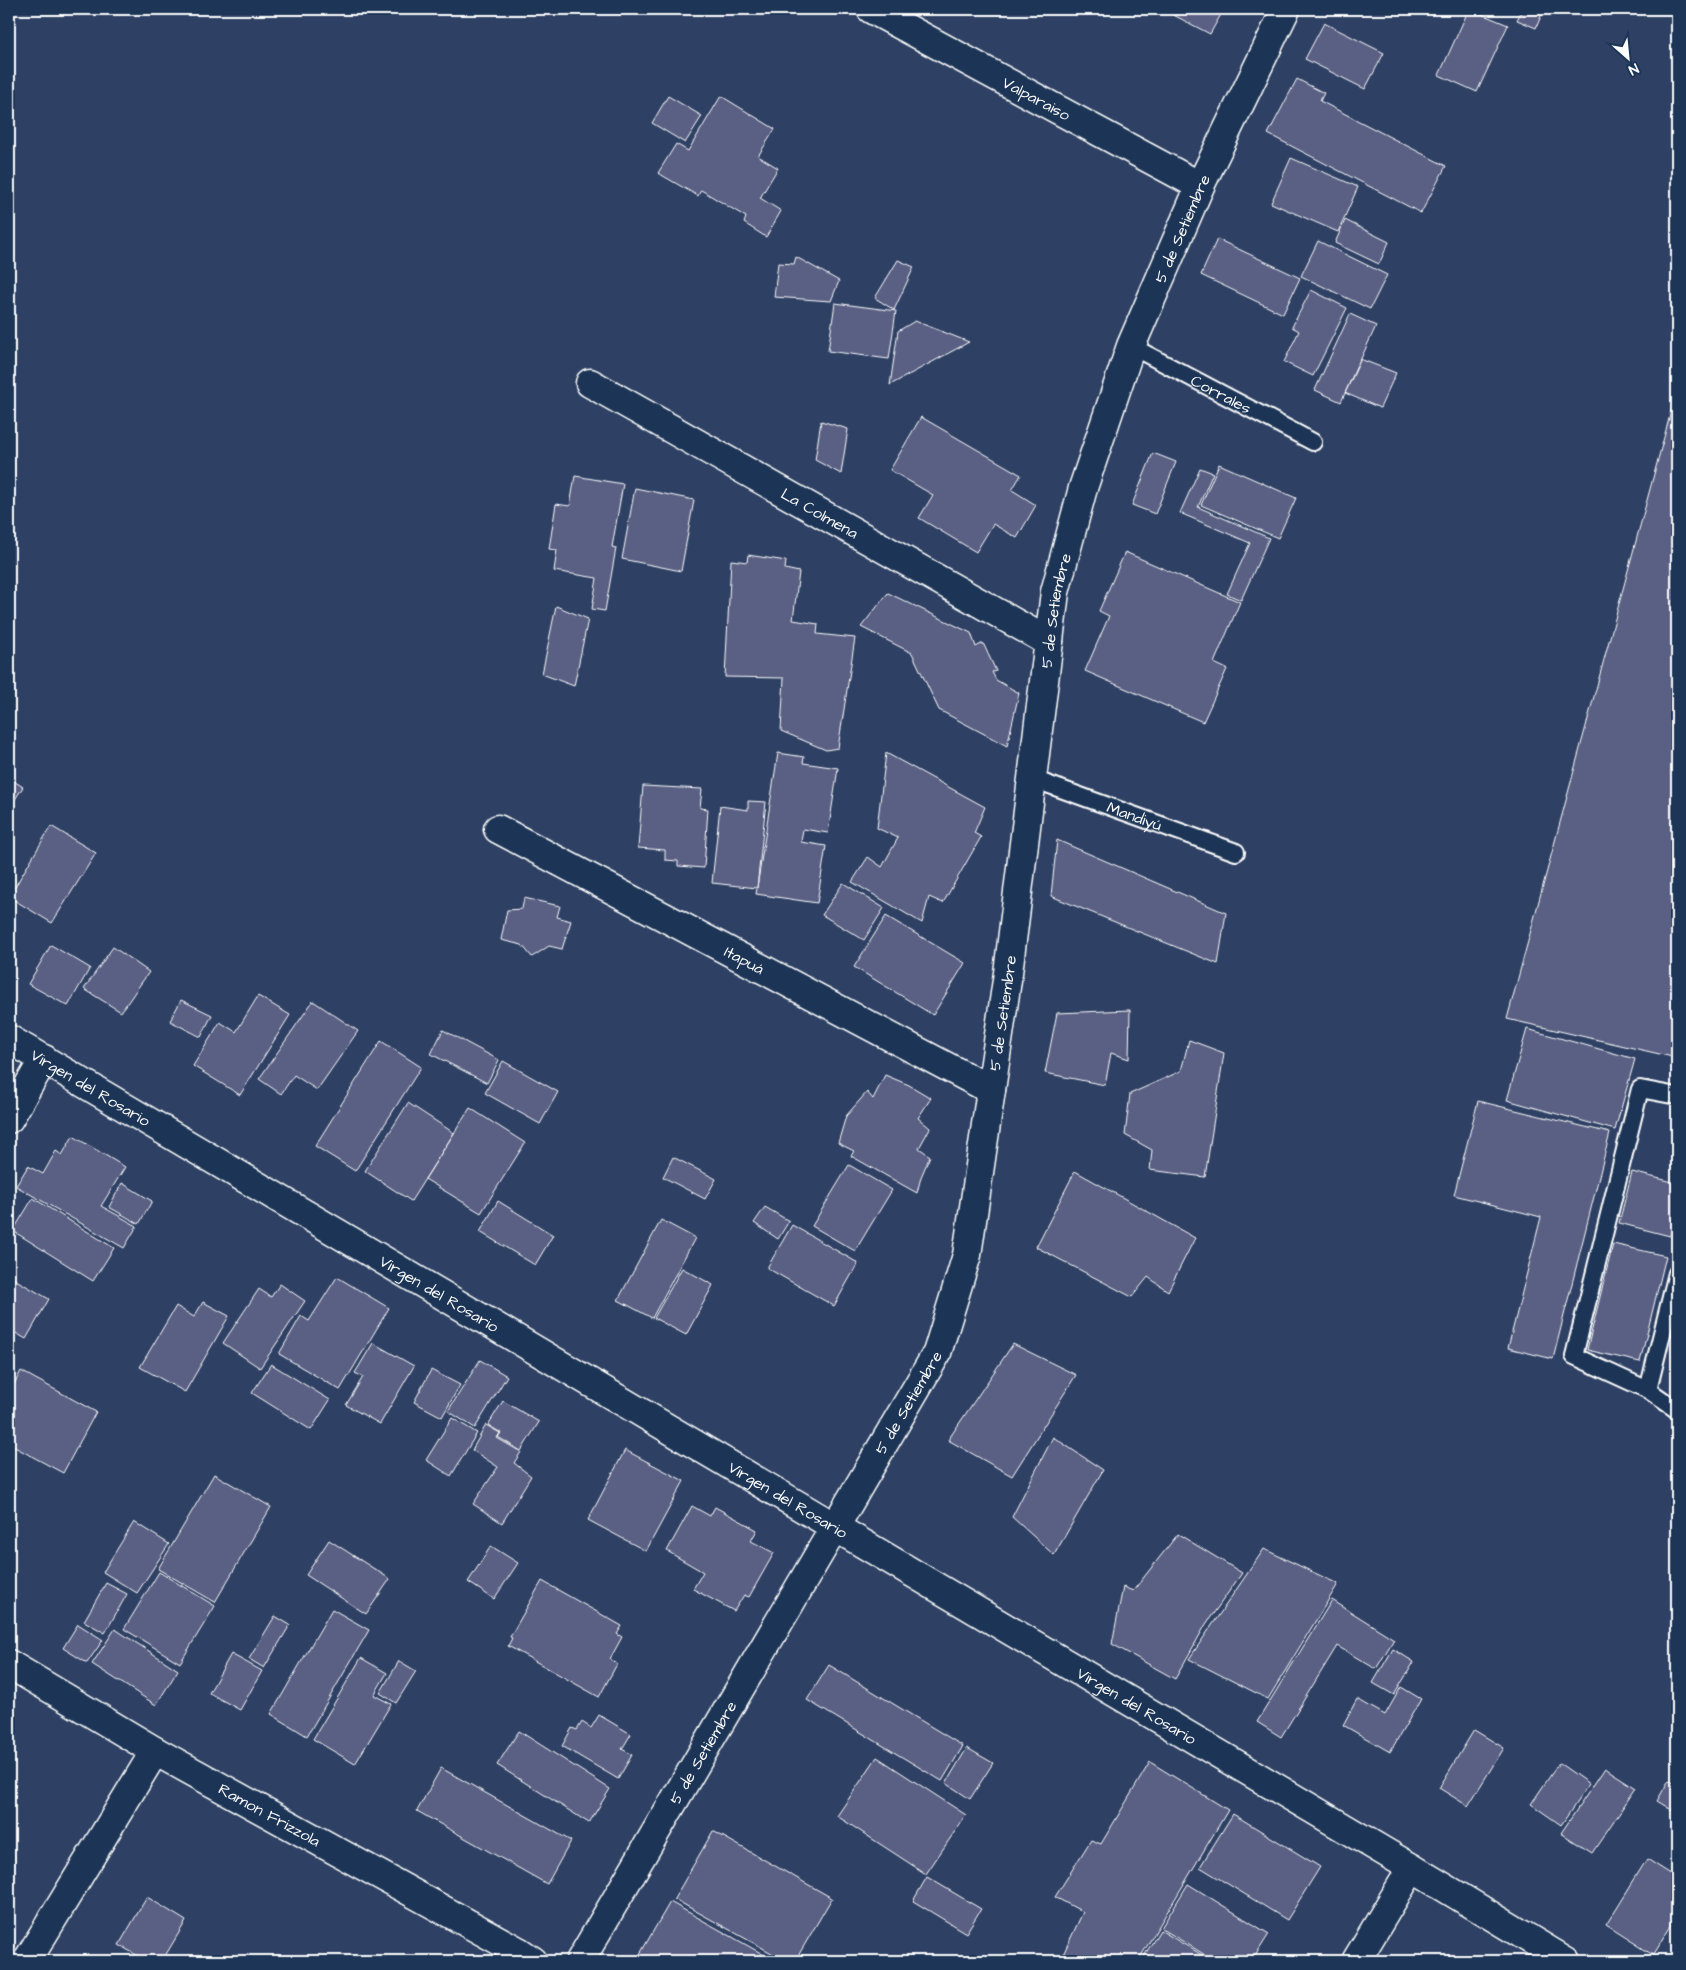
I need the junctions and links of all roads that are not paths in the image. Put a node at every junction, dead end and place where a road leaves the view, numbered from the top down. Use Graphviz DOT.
graph roads {
  1 [pos="871,9"];
  2 [pos="1286,9"];
  3 [pos="1200,186"];
  4 [pos="1130,346"];
  5 [pos="590,383"];
  6 [pos="1313,442"];
  7 [pos="1049,642"];
  8 [pos="1033,779"];
  9 [pos="498,829"];
  10 [pos="1236,852"];
  11 [pos="9,1039"];
  12 [pos="44,1059"];
  13 [pos="991,1090"];
  14 [pos="1677,1096"];
  15 [pos="9,1119"];
  16 [pos="1677,1273"];
  17 [pos="1648,1390"];
  18 [pos="1677,1410"];
  19 [pos="835,1527"];
  20 [pos="9,1664"];
  21 [pos="156,1751"];
  22 [pos="1412,1868"];
  23 [pos="27,1961"];
  24 [pos="533,1961"];
  25 [pos="580,1961"];
  26 [pos="1356,1961"];
  27 [pos="1566,1961"];
  1 -- 3 [label="street, Valparaiso"];
  2 -- 3 [label="street, 5 de Setiembre"];
  3 -- 4 [label="street, 5 de Setiembre"];
  4 -- 6 [label="lane, Corrales"];
  4 -- 7 [label="street, 5 de Setiembre"];
  5 -- 7 [label="street, La Colmena"];
  7 -- 8 [label="street, 5 de Setiembre"];
  8 -- 10 [label="lane, Mandiyú"];
  8 -- 13 [label="street, 5 de Setiembre"];
  9 -- 13 [label="street, Itapuá"];
  11 -- 12 [label="street, Virgen del Rosario"];
  12 -- 15 [label="street"];
  12 -- 19 [label="street, Virgen del Rosario"];
  13 -- 19 [label="street, 5 de Setiembre"];
  14 -- 17 [label="lane"];
  16 -- 17 [label="lane"];
  17 -- 18 [label="lane"];
  19 -- 22 [label="street, Virgen del Rosario"];
  19 -- 25 [label="street, 5 de Setiembre"];
  20 -- 21 [label="street, Ramon Frizzola"];
  21 -- 23 [label="street"];
  21 -- 24 [label="street, Ramon Frizzola"];
  22 -- 26 [label="street"];
  22 -- 27 [label="street, Virgen del Rosario"];
}
